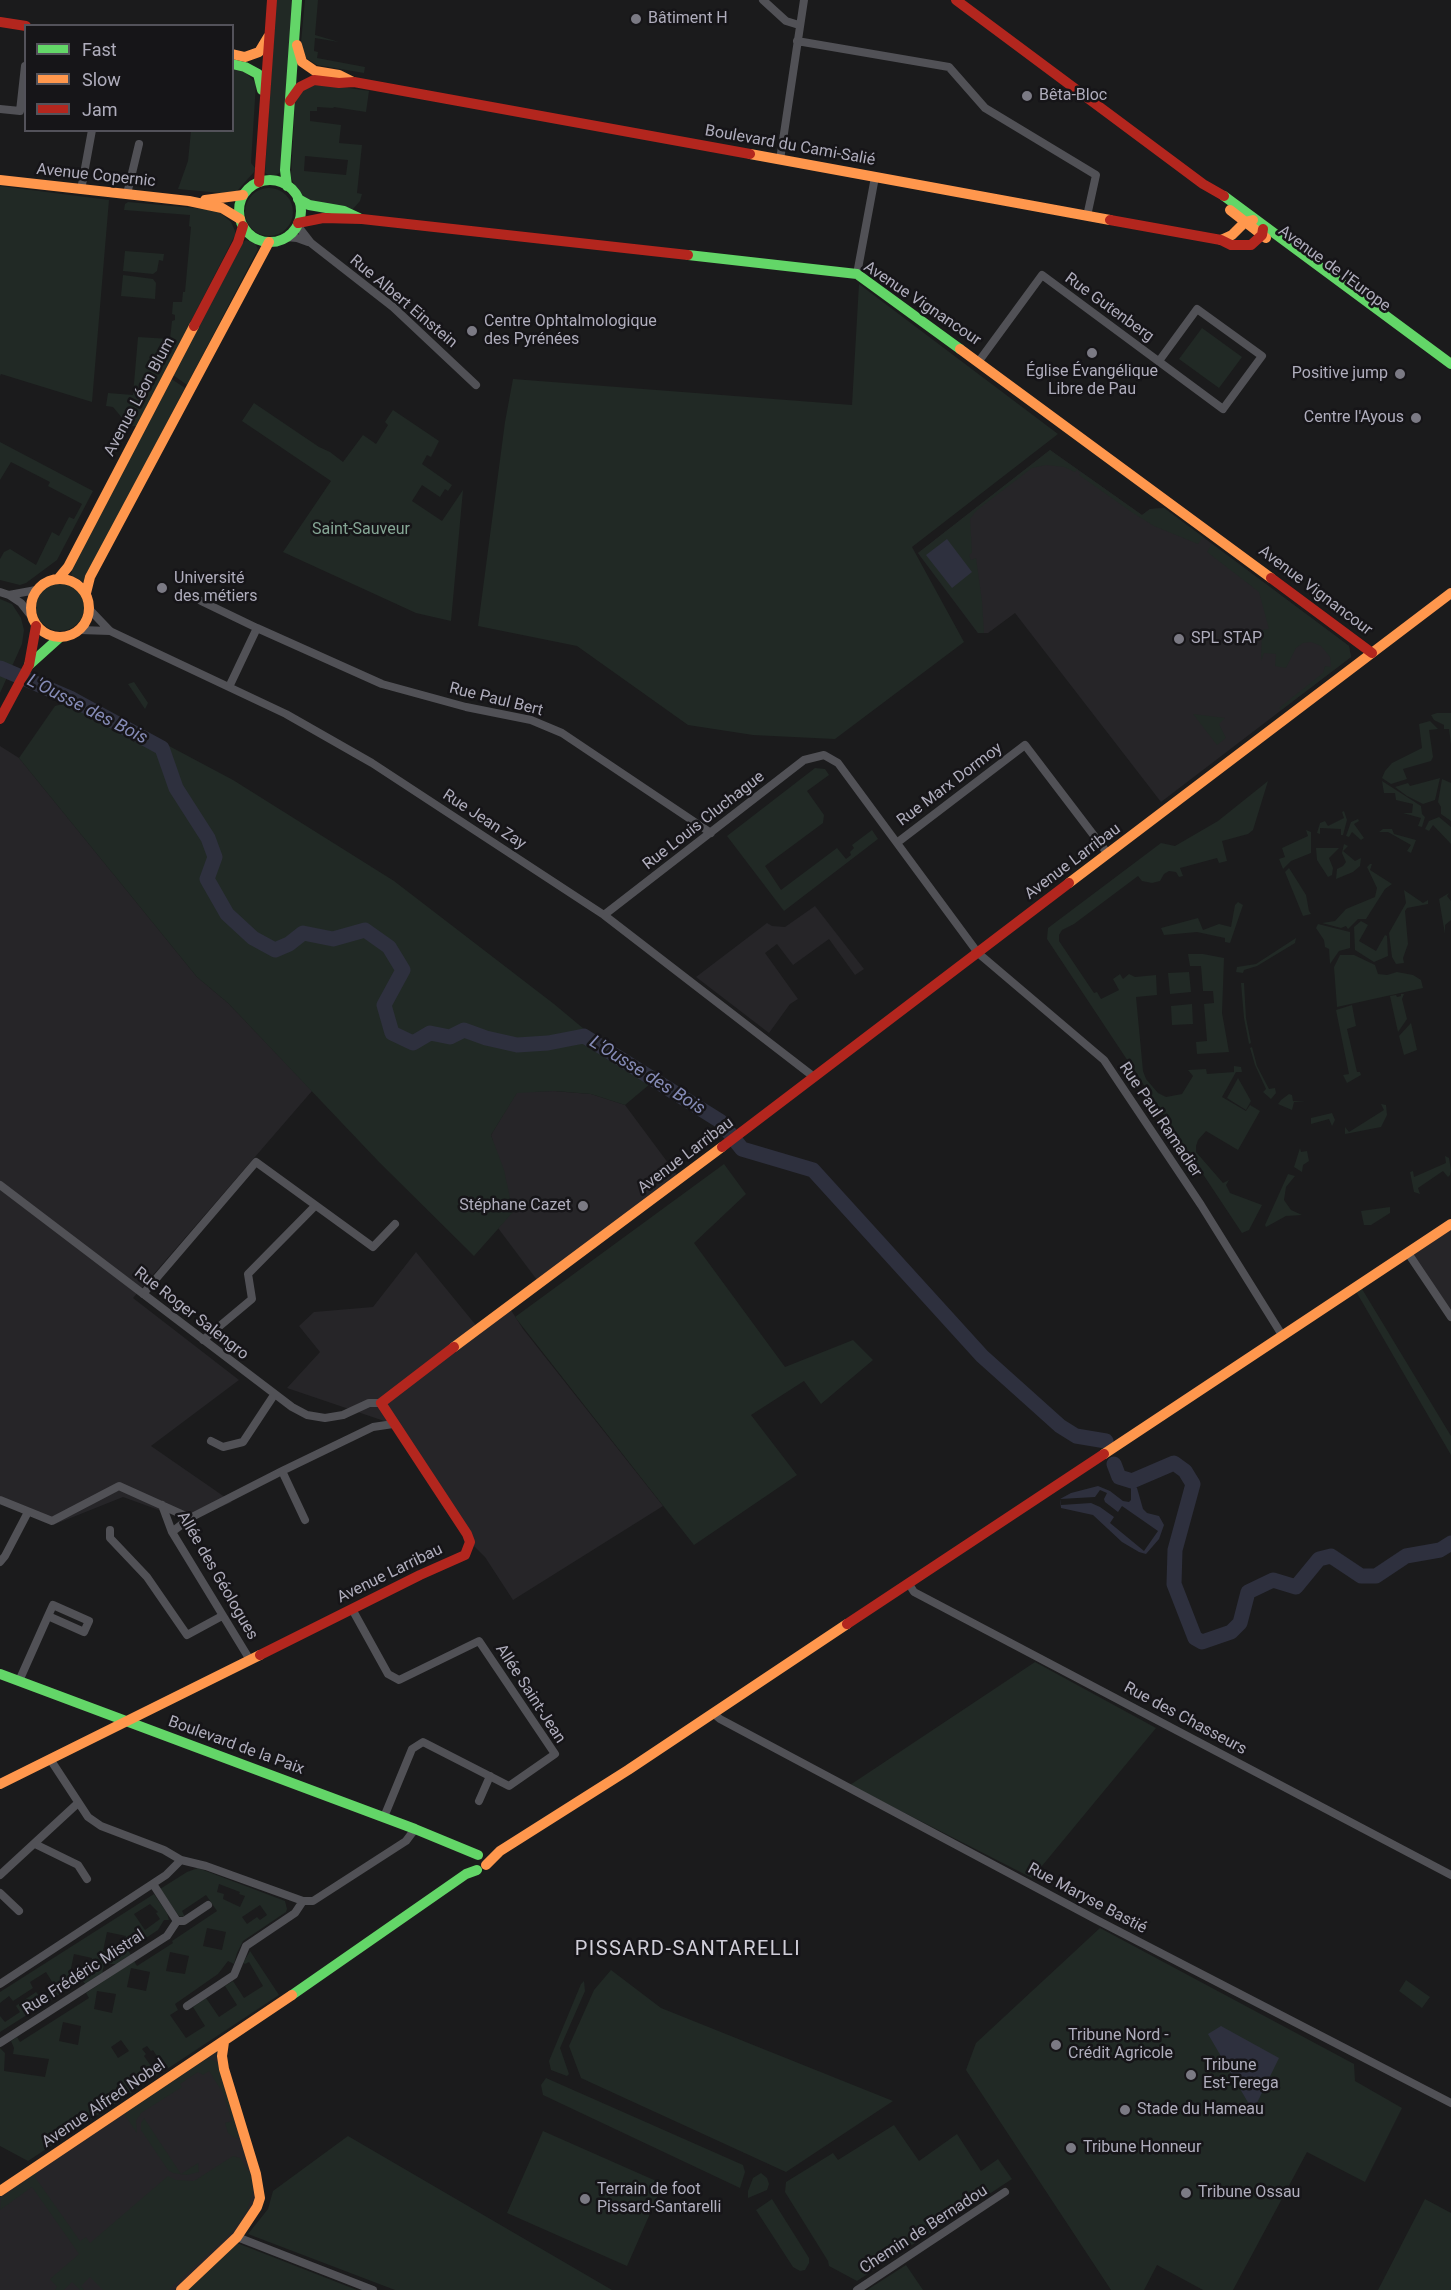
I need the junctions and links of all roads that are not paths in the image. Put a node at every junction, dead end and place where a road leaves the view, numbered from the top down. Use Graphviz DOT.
graph roads {
  1 [pos="272,0"];
  2 [pos="297,0"];
  3 [pos="763,0"];
  4 [pos="804,0"];
  5 [pos="956,0"];
  6 [pos="0,22"];
  7 [pos="800,25"];
  8 [pos="24,26"];
  9 [pos="269,34"];
  10 [pos="294,36"];
  11 [pos="797,41"];
  12 [pos="234,54"];
  13 [pos="234,64"];
  14 [pos="24,75"];
  15 [pos="354,82"];
  16 [pos="265,100"];
  17 [pos="290,101"];
  18 [pos="0,109"];
  19 [pos="92,132"];
  20 [pos="139,144"];
  21 [pos="780,160"];
  22 [pos="875,177"];
  23 [pos="0,180"];
  24 [pos="259,182"];
  25 [pos="287,186"];
  26 [pos="81,189"];
  27 [pos="127,194"];
  28 [pos="243,195"];
  29 [pos="298,199"];
  30 [pos="189,201"];
  31 [pos="1087,216"];
  32 [pos="362,219"];
  33 [pos="241,223"];
  34 [pos="298,224"];
  35 [pos="1257,225"];
  36 [pos="286,237"];
  37 [pos="1221,240"];
  38 [pos="269,242"];
  39 [pos="310,243"];
  40 [pos="857,274"];
  41 [pos="979,361"];
  42 [pos="1159,361"];
  43 [pos="1451,364"];
  44 [pos="1451,374"];
  45 [pos="476,385"];
  46 [pos="58,579"];
  47 [pos="36,590"];
  48 [pos="0,592"];
  49 [pos="86,593"];
  50 [pos="1451,593"];
  51 [pos="9,595"];
  52 [pos="201,602"];
  53 [pos="90,610"];
  54 [pos="34,621"];
  55 [pos="257,628"];
  56 [pos="80,630"];
  57 [pos="110,631"];
  58 [pos="59,638"];
  59 [pos="1372,653"];
  60 [pos="27,668"];
  61 [pos="229,687"];
  62 [pos="0,719"];
  63 [pos="824,755"];
  64 [pos="711,833"];
  65 [pos="898,842"];
  66 [pos="1108,854"];
  67 [pos="604,915"];
  68 [pos="978,953"];
  69 [pos="814,1077"];
  70 [pos="0,1185"];
  71 [pos="315,1206"];
  72 [pos="395,1224"];
  73 [pos="1451,1224"];
  74 [pos="1408,1253"];
  75 [pos="143,1293"];
  76 [pos="1451,1317"];
  77 [pos="1281,1335"];
  78 [pos="203,1340"];
  79 [pos="274,1395"];
  80 [pos="381,1403"];
  81 [pos="393,1424"];
  82 [pos="211,1441"];
  83 [pos="282,1471"];
  84 [pos="0,1500"];
  85 [pos="162,1505"];
  86 [pos="28,1512"];
  87 [pos="190,1518"];
  88 [pos="305,1520"];
  89 [pos="110,1530"];
  90 [pos="172,1532"];
  91 [pos="0,1562"];
  92 [pos="909,1584"];
  93 [pos="352,1609"];
  94 [pos="48,1616"];
  95 [pos="222,1616"];
  96 [pos="250,1660"];
  97 [pos="0,1674"];
  98 [pos="19,1681"];
  99 [pos="713,1713"];
  100 [pos="126,1721"];
  101 [pos="50,1759"];
  102 [pos="490,1776"];
  103 [pos="0,1784"];
  104 [pos="479,1801"];
  105 [pos="78,1803"];
  106 [pos="384,1817"];
  107 [pos="415,1828"];
  108 [pos="34,1844"];
  109 [pos="181,1860"];
  110 [pos="476,1864"];
  111 [pos="0,1875"];
  112 [pos="1451,1875"];
  113 [pos="87,1879"];
  114 [pos="153,1884"];
  115 [pos="0,1893"];
  116 [pos="303,1900"];
  117 [pos="208,1905"];
  118 [pos="20,1911"];
  119 [pos="177,1921"];
  120 [pos="0,1984"];
  121 [pos="188,2006"];
  122 [pos="224,2042"];
  123 [pos="0,2043"];
  124 [pos="1451,2103"];
  125 [pos="1,2189"];
  126 [pos="1005,2192"];
  127 [pos="237,2237"];
  128 [pos="181,2290"];
  129 [pos="372,2290"];
  130 [pos="857,2290"];
  1 -- 9 [label="street"];
  2 -- 10 [label="street"];
  3 -- 7 [label="street"];
  4 -- 7 [label="street"];
  5 -- 35 [label="street, Avenue de l'Europe"];
  6 -- 8 [label="street"];
  7 -- 11 [label="street"];
  9 -- 12 [label="street"];
  9 -- 16 [label="street"];
  10 -- 15 [label="street, Boulevard du Cami-Salié"];
  10 -- 17 [label="street"];
  11 -- 21 [label="street"];
  11 -- 31 [label="street"];
  13 -- 16 [label="street"];
  14 -- 18 [label="street"];
  15 -- 17 [label="street, Boulevard du Cami-Salié"];
  15 -- 21 [label="street, Boulevard du Cami-Salié"];
  16 -- 24 [label="street"];
  17 -- 25 [label="street"];
  19 -- 26 [label="street"];
  20 -- 27 [label="street"];
  21 -- 22 [label="street, Boulevard du Cami-Salié"];
  22 -- 31 [label="street, Boulevard du Cami-Salié"];
  22 -- 40 [label="street"];
  23 -- 26 [label="street, Avenue Copernic"];
  24 -- 25 [label="street"];
  24 -- 28 [label="street"];
  25 -- 29 [label="street"];
  26 -- 27 [label="street, Avenue Copernic"];
  27 -- 30 [label="street, Avenue Copernic"];
  28 -- 30 [label="street, Avenue Copernic"];
  28 -- 33 [label="street"];
  29 -- 32 [label="street, Avenue Vignancour"];
  29 -- 34 [label="street"];
  30 -- 33 [label="street, Avenue Copernic"];
  31 -- 37 [label="street, Boulevard du Cami-Salié"];
  32 -- 34 [label="street, Avenue Vignancour"];
  32 -- 40 [label="street, Avenue Vignancour"];
  33 -- 38 [label="street"];
  33 -- 46 [label="street, Avenue Léon Blum"];
  34 -- 36 [label="street"];
  34 -- 39 [label="street, Rue Albert Einstein"];
  35 -- 37 [label="street"];
  35 -- 37 [label="street, Boulevard du Cami-Salié"];
  35 -- 43 [label="street, Avenue de l'Europe"];
  35 -- 44 [label="street, Avenue de l'Europe"];
  36 -- 38 [label="street"];
  36 -- 39 [label="street, Rue Albert Einstein"];
  38 -- 49 [label="street"];
  39 -- 45 [label="street, Rue Albert Einstein"];
  40 -- 41 [label="street, Avenue Vignancour"];
  41 -- 42 [label="street, Rue Gutenberg"];
  41 -- 59 [label="street, Avenue Vignancour"];
  42 -- 42 [label="street, Rue Gutenberg"];
  46 -- 47 [label="street"];
  46 -- 49 [label="street"];
  47 -- 51 [label="street"];
  47 -- 54 [label="street"];
  48 -- 51 [label="street"];
  49 -- 53 [label="street"];
  50 -- 59 [label="street, Avenue Larribau"];
  51 -- 54 [label="street"];
  52 -- 55 [label="street, Rue Paul Bert"];
  53 -- 56 [label="street"];
  53 -- 57 [label="street, Rue Jean Zay"];
  54 -- 58 [label="street"];
  54 -- 60 [label="street"];
  55 -- 61 [label="street"];
  55 -- 64 [label="street, Rue Paul Bert"];
  56 -- 57 [label="street, Rue Jean Zay"];
  56 -- 58 [label="street"];
  57 -- 61 [label="street, Rue Jean Zay"];
  58 -- 60 [label="street"];
  59 -- 66 [label="street, Avenue Larribau"];
  60 -- 62 [label="street"];
  61 -- 67 [label="street, Rue Jean Zay"];
  63 -- 64 [label="street, Rue Louis Cluchague"];
  63 -- 65 [label="street, Rue Paul Ramadier"];
  64 -- 67 [label="street, Rue Louis Cluchague"];
  65 -- 66 [label="street, Rue Marx Dormoy"];
  65 -- 68 [label="street, Rue Paul Ramadier"];
  66 -- 68 [label="street, Avenue Larribau"];
  67 -- 69 [label="street, Rue Jean Zay"];
  68 -- 69 [label="street, Avenue Larribau"];
  68 -- 77 [label="street, Rue Paul Ramadier"];
  69 -- 80 [label="street, Avenue Larribau"];
  70 -- 75 [label="street, Rue Roger Salengro"];
  71 -- 72 [label="street"];
  71 -- 75 [label="street"];
  71 -- 78 [label="street"];
  73 -- 74 [label="street"];
  74 -- 76 [label="street"];
  74 -- 77 [label="street"];
  75 -- 78 [label="street, Rue Roger Salengro"];
  77 -- 92 [label="street"];
  78 -- 79 [label="street, Rue Roger Salengro"];
  79 -- 80 [label="street, Rue Roger Salengro"];
  79 -- 82 [label="street"];
  80 -- 81 [label="street, Avenue Larribau"];
  81 -- 83 [label="street"];
  81 -- 93 [label="street, Avenue Larribau"];
  83 -- 87 [label="street"];
  83 -- 88 [label="street"];
  84 -- 86 [label="street"];
  85 -- 86 [label="street"];
  85 -- 87 [label="street"];
  85 -- 90 [label="street, Allée des Géologues"];
  86 -- 91 [label="street"];
  87 -- 90 [label="street"];
  89 -- 95 [label="street"];
  90 -- 95 [label="street, Allée des Géologues"];
  92 -- 99 [label="street"];
  92 -- 112 [label="street, Rue des Chasseurs"];
  93 -- 96 [label="street, Avenue Larribau"];
  93 -- 102 [label="street, Allée Saint-Jean"];
  94 -- 94 [label="street"];
  94 -- 98 [label="street"];
  95 -- 96 [label="street, Allée des Géologues"];
  96 -- 100 [label="street, Avenue Larribau"];
  97 -- 98 [label="street, Boulevard de la Paix"];
  98 -- 100 [label="street, Boulevard de la Paix"];
  99 -- 110 [label="street"];
  99 -- 124 [label="street, Rue Maryse Bastié"];
  100 -- 101 [label="street, Avenue Larribau"];
  100 -- 106 [label="street, Boulevard de la Paix"];
  101 -- 103 [label="street, Avenue Larribau"];
  101 -- 105 [label="street"];
  102 -- 104 [label="street"];
  102 -- 106 [label="street, Allée Saint-Jean"];
  105 -- 108 [label="street"];
  105 -- 109 [label="street"];
  106 -- 107 [label="street, Boulevard de la Paix"];
  107 -- 110 [label="street, Boulevard de la Paix"];
  107 -- 116 [label="street"];
  108 -- 111 [label="street"];
  108 -- 113 [label="street"];
  109 -- 114 [label="street"];
  109 -- 116 [label="street"];
  110 -- 122 [label="street, Avenue Alfred Nobel"];
  114 -- 119 [label="street"];
  114 -- 120 [label="street"];
  115 -- 118 [label="street"];
  116 -- 121 [label="street"];
  117 -- 119 [label="street, Rue Frédéric Mistral"];
  119 -- 123 [label="street, Rue Frédéric Mistral"];
  122 -- 125 [label="street, Avenue Alfred Nobel"];
  122 -- 127 [label="street"];
  126 -- 130 [label="street, Chemin de Bernadou"];
  127 -- 128 [label="street"];
  127 -- 129 [label="street"];
}
